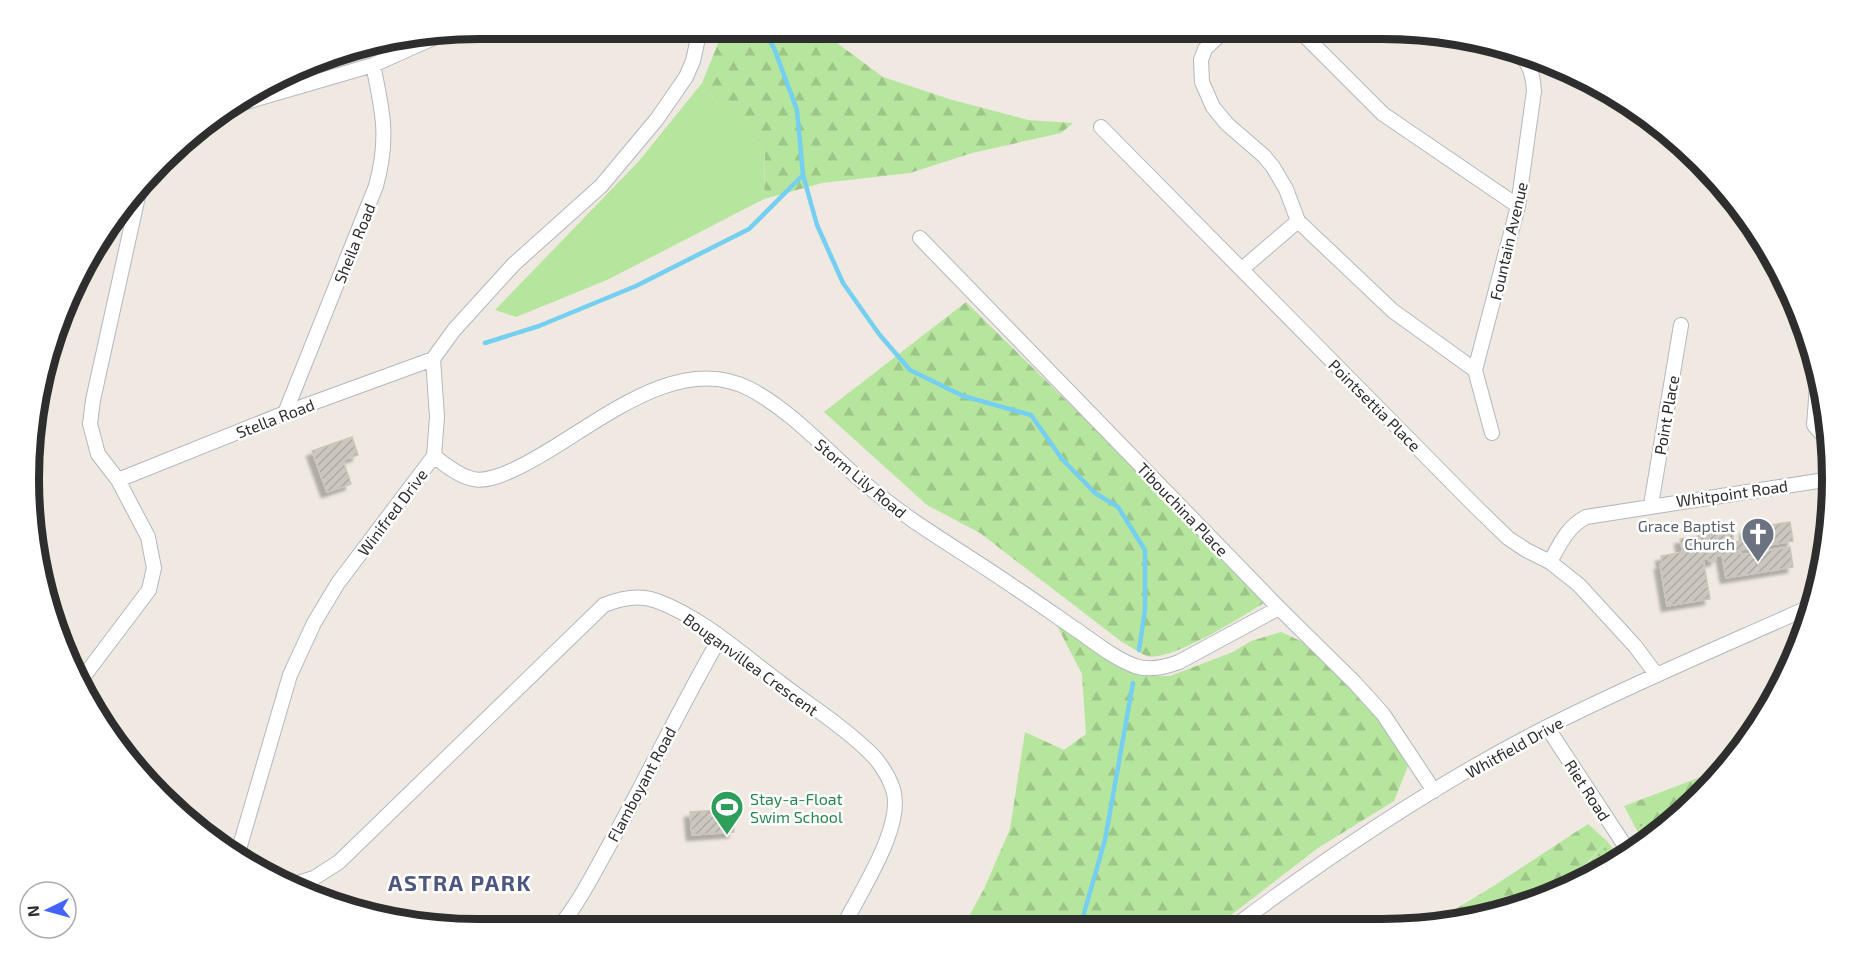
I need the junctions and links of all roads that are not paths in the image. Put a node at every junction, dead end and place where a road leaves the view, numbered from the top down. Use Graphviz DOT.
graph roads {
  1 [pos="698,39"];
  2 [pos="1216,39"];
  3 [pos="1308,39"];
  4 [pos="422,43"];
  5 [pos="1529,64"];
  6 [pos="373,65"];
  7 [pos="258,99"];
  8 [pos="1101,127"];
  9 [pos="137,203"];
  10 [pos="1518,206"];
  11 [pos="1298,221"];
  12 [pos="920,238"];
  13 [pos="1242,269"];
  14 [pos="1681,325"];
  15 [pos="433,359"];
  16 [pos="1474,370"];
  17 [pos="1816,404"];
  18 [pos="285,413"];
  19 [pos="1819,431"];
  20 [pos="1492,433"];
  21 [pos="434,456"];
  22 [pos="118,480"];
  23 [pos="1822,480"];
  24 [pos="1651,506"];
  25 [pos="1550,562"];
  26 [pos="1279,608"];
  27 [pos="1802,610"];
  28 [pos="720,638"];
  29 [pos="1656,674"];
  30 [pos="85,675"];
  31 [pos="1547,727"];
  32 [pos="1434,791"];
  33 [pos="1625,846"];
  34 [pos="239,848"];
  35 [pos="302,882"];
  36 [pos="564,919"];
  37 [pos="847,919"];
  38 [pos="1244,919"];
  1 -- 15 [label="street"];
  2 -- 11 [label="street"];
  3 -- 10 [label="street"];
  4 -- 6 [label="street"];
  5 -- 10 [label="street, Fountain Avenue"];
  6 -- 7 [label="street"];
  6 -- 18 [label="street, Sheila Road"];
  8 -- 13 [label="street, Pointsettia Place"];
  9 -- 22 [label="street"];
  10 -- 16 [label="street, Fountain Avenue"];
  11 -- 13 [label="street"];
  11 -- 16 [label="street"];
  12 -- 26 [label="street, Tibouchina Place"];
  13 -- 25 [label="street, Pointsettia Place"];
  14 -- 24 [label="street, Point Place"];
  15 -- 18 [label="street, Stella Road"];
  15 -- 21 [label="street, Winifred Drive"];
  16 -- 20 [label="street"];
  17 -- 19 [label="street"];
  18 -- 22 [label="street, Stella Road"];
  21 -- 26 [label="street, Storm Lily Road"];
  21 -- 34 [label="street, Winifred Drive"];
  22 -- 30 [label="street"];
  23 -- 24 [label="street, Whitpoint Road"];
  24 -- 25 [label="street, Whitpoint Road"];
  25 -- 29 [label="street, Pointsettia Place"];
  26 -- 32 [label="street, Tibouchina Place"];
  27 -- 29 [label="street, Whitfield Drive"];
  28 -- 35 [label="street, Bouganvillea Crescent"];
  28 -- 36 [label="street, Flamboyant Road"];
  28 -- 37 [label="street, Bouganvillea Crescent"];
  29 -- 31 [label="street, Whitfield Drive"];
  31 -- 32 [label="street, Whitfield Drive"];
  31 -- 33 [label="street, Riet Road"];
  32 -- 38 [label="street, Whitfield Drive"];
}
